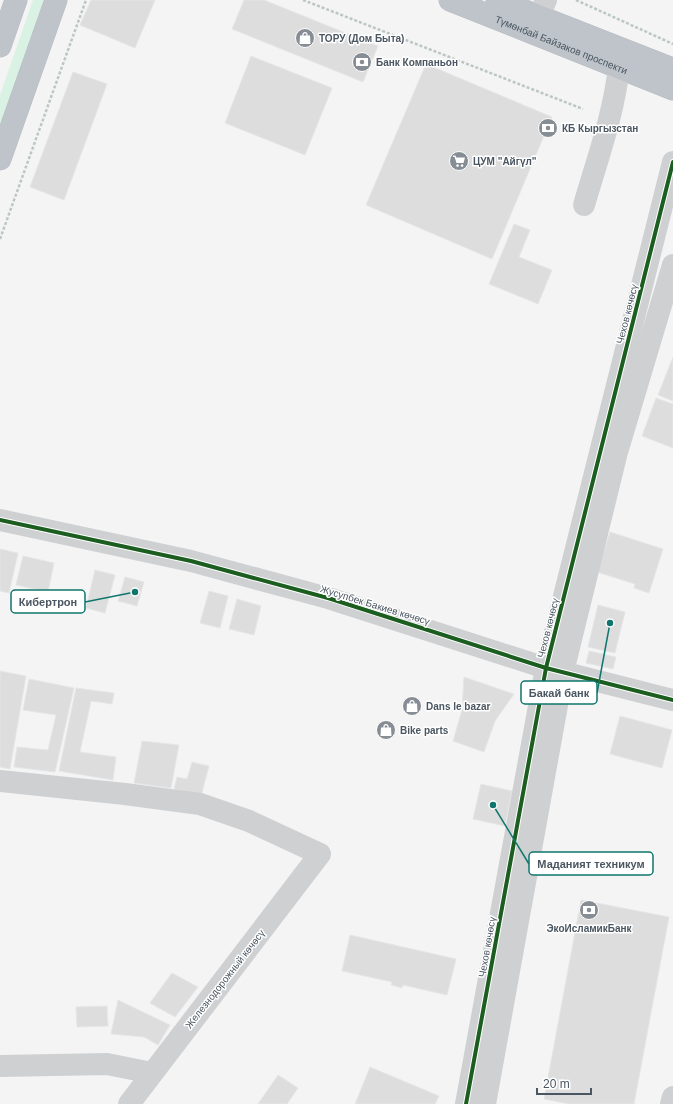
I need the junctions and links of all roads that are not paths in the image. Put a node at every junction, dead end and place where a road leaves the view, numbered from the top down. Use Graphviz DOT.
graph roads {
  1 [pos="16,0"];
  2 [pos="56,0"];
  3 [pos="450,0"];
  4 [pos="497,0"];
  5 [pos="543,8"];
  6 [pos="0,46"];
  7 [pos="619,66"];
  8 [pos="673,69"];
  9 [pos="673,89"];
  10 [pos="0,159"];
  11 [pos="673,162"];
  12 [pos="584,205"];
  13 [pos="673,265"];
  14 [pos="665,321"];
  15 [pos="0,520"];
  16 [pos="557,661"];
  17 [pos="673,700"];
  18 [pos="0,781"];
  19 [pos="0,1066"];
  20 [pos="152,1073"];
  21 [pos="476,1097"];
  22 [pos="673,1097"];
  23 [pos="129,1104"];
  24 [pos="671,1104"];
  1 -- 6 [label="highway"];
  2 -- 10 [label="highway"];
  3 -- 7 [label="highway, Түмөнбай Байзаков проспекти"];
  4 -- 5 [label="highway, Түмөнбай Байзаков проспекти"];
  5 -- 8 [label="highway, Түмөнбай Байзаков проспекти"];
  7 -- 9 [label="highway, Түмөнбай Байзаков проспекти"];
  7 -- 12 [label="street"];
  11 -- 16 [label="street, Чехов көчөсү"];
  13 -- 14 [label="street, Чехов көчөсү"];
  14 -- 16 [label="street, Чехов көчөсү"];
  15 -- 16 [label="street, Жусупбек Бакиев көчөсү"];
  16 -- 17 [label="street, Жусупбек Бакиев көчөсү"];
  16 -- 21 [label="street, Чехов көчөсү"];
  18 -- 20 [label="street, Железнодорожный көчөсү"];
  19 -- 20 [label="street"];
  20 -- 23 [label="street, Железнодорожный көчөсү"];
  22 -- 24 [label="street"];
}
